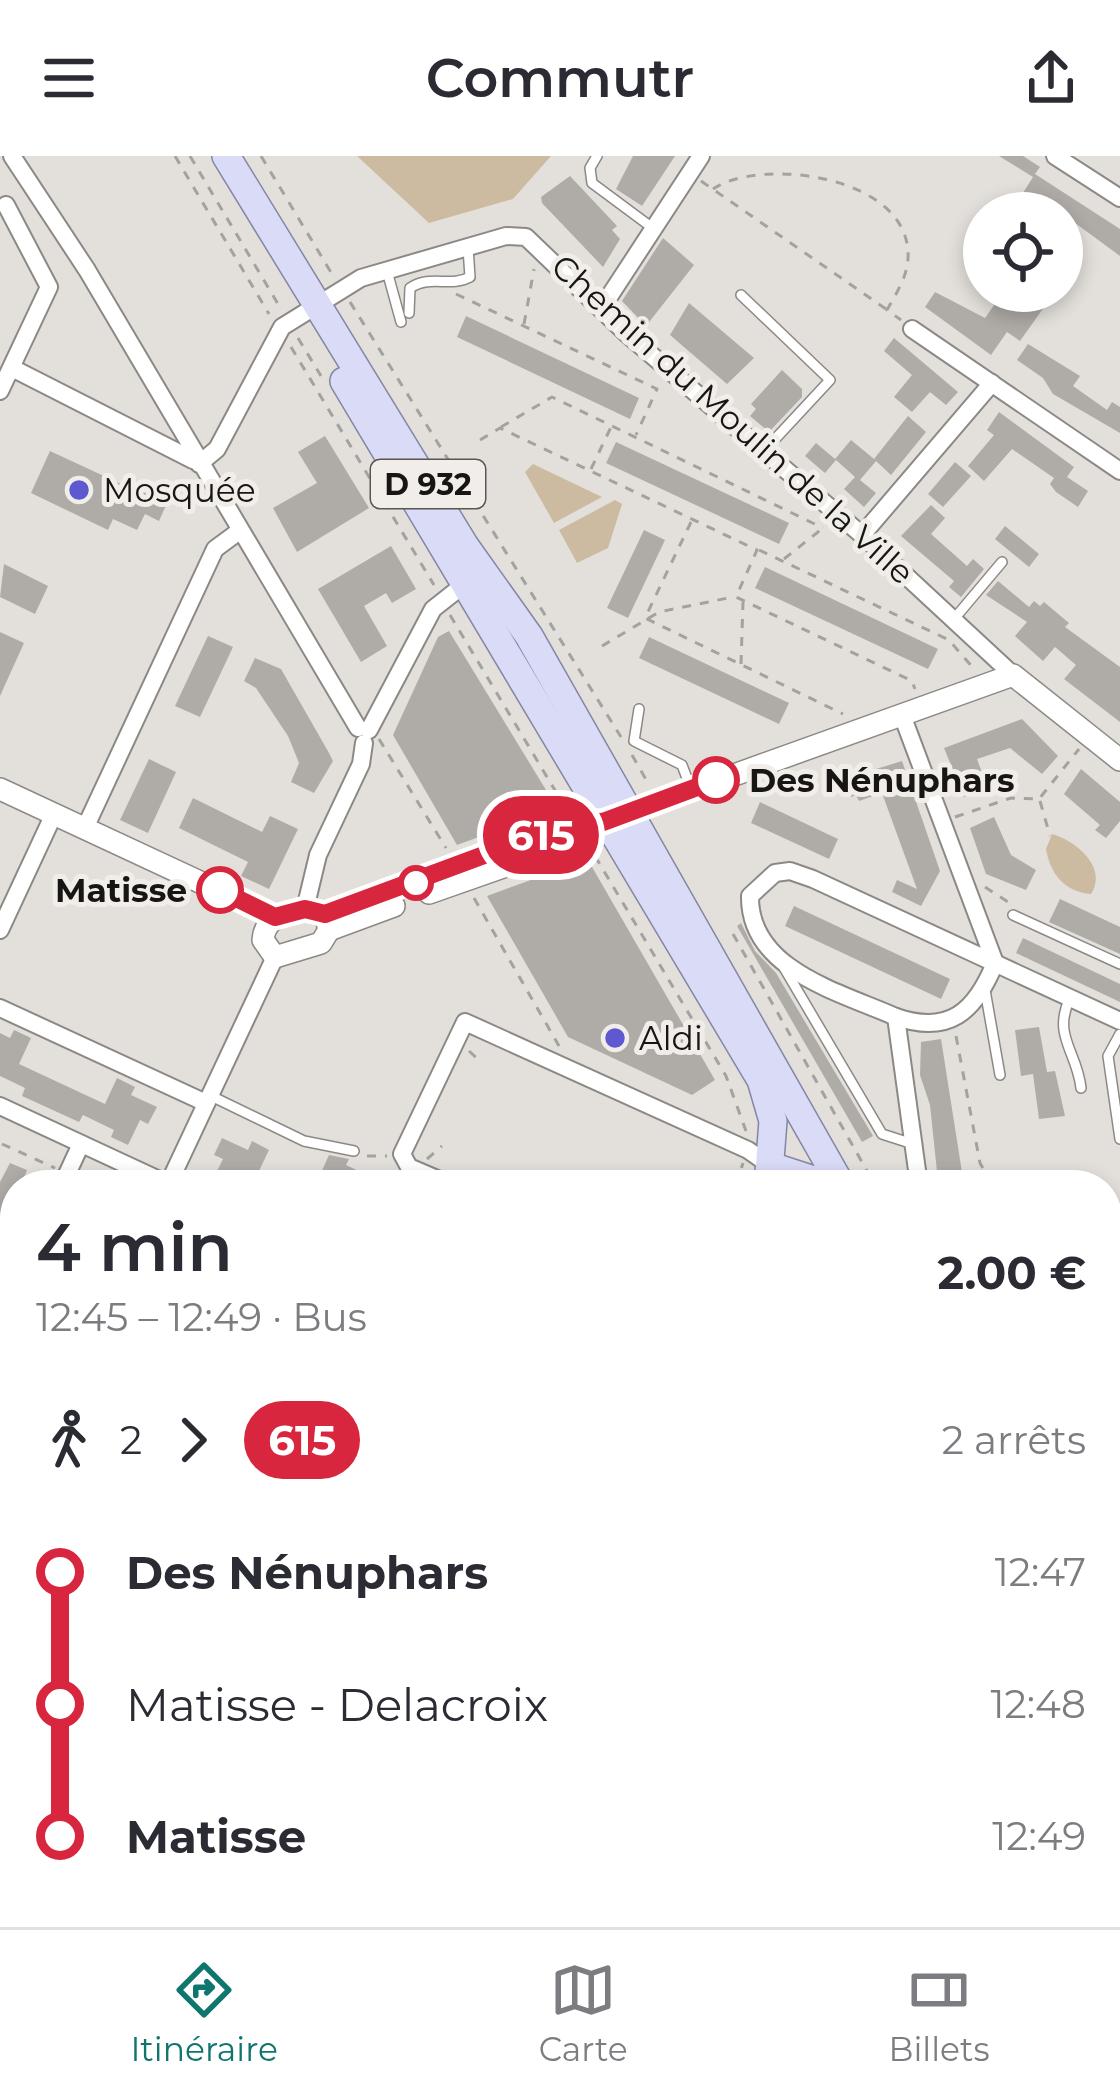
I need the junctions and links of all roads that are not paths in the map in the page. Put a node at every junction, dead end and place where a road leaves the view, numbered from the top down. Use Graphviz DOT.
graph roads {
  1 [pos="12,156"];
  2 [pos="209,156"];
  3 [pos="226,156"];
  4 [pos="597,156"];
  5 [pos="701,156"];
  6 [pos="1055,156"];
  7 [pos="30,185"];
  8 [pos="1120,198"];
  9 [pos="3,203"];
  10 [pos="654,229"];
  11 [pos="468,248"];
  12 [pos="387,271"];
  13 [pos="741,295"];
  14 [pos="603,306"];
  15 [pos="312,309"];
  16 [pos="912,328"];
  17 [pos="12,368"];
  18 [pos="992,383"];
  19 [pos="0,391"];
  20 [pos="764,451"];
  21 [pos="199,464"];
  22 [pos="1120,471"];
  23 [pos="238,532"];
  24 [pos="862,535"];
  25 [pos="1002,562"];
  26 [pos="466,583"];
  27 [pos="954,619"];
  28 [pos="1012,675"];
  29 [pos="639,709"];
  30 [pos="912,711"];
  31 [pos="366,732"];
  32 [pos="1120,760"];
  33 [pos="0,789"];
  34 [pos="691,789"];
  35 [pos="54,814"];
  36 [pos="598,823"];
  37 [pos="85,828"];
  38 [pos="1013,915"];
  39 [pos="275,917"];
  40 [pos="320,918"];
  41 [pos="0,930"];
  42 [pos="275,957"];
  43 [pos="995,963"];
  44 [pos="1120,964"];
  45 [pos="783,967"];
  46 [pos="985,990"];
  47 [pos="1070,998"];
  48 [pos="0,1008"];
  49 [pos="896,1017"];
  50 [pos="1120,1022"];
  51 [pos="1120,1034"];
  52 [pos="1000,1075"];
  53 [pos="1081,1088"];
  54 [pos="208,1099"];
  55 [pos="0,1106"];
  56 [pos="1120,1139"];
  57 [pos="81,1144"];
  58 [pos="913,1144"];
  59 [pos="354,1151"];
  60 [pos="69,1170"];
  61 [pos="137,1170"];
  62 [pos="176,1170"];
  63 [pos="417,1170"];
  64 [pos="765,1170"];
  65 [pos="770,1170"];
  66 [pos="831,1170"];
  67 [pos="917,1170"];
  1 -- 7 [label="street"];
  2 -- 15 [label="main road, D 932"];
  3 -- 15 [label="main road, D 932"];
  4 -- 10 [label="lane"];
  5 -- 10 [label="street"];
  6 -- 8 [label="street"];
  7 -- 9 [label="street"];
  7 -- 21 [label="street"];
  9 -- 17 [label="street"];
  10 -- 14 [label="street"];
  11 -- 12 [label="street, Chemin du Moulin de la Ville"];
  11 -- 12 [label="lane"];
  11 -- 14 [label="street, Chemin du Moulin de la Ville"];
  12 -- 15 [label="street, Chemin du Moulin de la Ville"];
  13 -- 20 [label="lane"];
  14 -- 20 [label="street, Chemin du Moulin de la Ville"];
  15 -- 21 [label="street"];
  15 -- 26 [label="main road, D 932"];
  15 -- 36 [label="main road, D 932"];
  16 -- 18 [label="street"];
  17 -- 19 [label="street"];
  17 -- 21 [label="street"];
  18 -- 22 [label="street"];
  18 -- 24 [label="street"];
  20 -- 24 [label="street, Chemin du Moulin de la Ville"];
  21 -- 23 [label="street"];
  23 -- 31 [label="street"];
  23 -- 37 [label="street"];
  24 -- 27 [label="street, Chemin du Moulin de la Ville"];
  25 -- 27 [label="lane"];
  26 -- 31 [label="street"];
  26 -- 36 [label="main road, D 932"];
  27 -- 28 [label="street, Chemin du Moulin de la Ville"];
  28 -- 30 [label="street"];
  28 -- 32 [label="street, Chemin du Moulin de la Ville"];
  29 -- 34 [label="lane"];
  30 -- 34 [label="street"];
  30 -- 43 [label="street"];
  31 -- 40 [label="street"];
  33 -- 35 [label="street"];
  34 -- 36 [label="street"];
  35 -- 37 [label="street"];
  35 -- 41 [label="street"];
  36 -- 40 [label="street"];
  36 -- 65 [label="main road, D 932"];
  36 -- 66 [label="main road, D 932"];
  37 -- 39 [label="street"];
  38 -- 44 [label="lane"];
  39 -- 40 [label="street"];
  39 -- 42 [label="street"];
  40 -- 42 [label="street"];
  42 -- 54 [label="street"];
  43 -- 45 [label="street"];
  43 -- 46 [label="street"];
  43 -- 47 [label="street"];
  45 -- 49 [label="street"];
  45 -- 58 [label="lane"];
  46 -- 49 [label="street"];
  46 -- 52 [label="lane"];
  47 -- 50 [label="street"];
  47 -- 53 [label="lane"];
  48 -- 54 [label="street"];
  49 -- 58 [label="street"];
  51 -- 56 [label="lane"];
  54 -- 59 [label="lane"];
  54 -- 62 [label="street"];
  55 -- 57 [label="street"];
  57 -- 60 [label="street"];
  57 -- 61 [label="street"];
  58 -- 67 [label="street"];
  63 -- 64 [label="street"];
}
